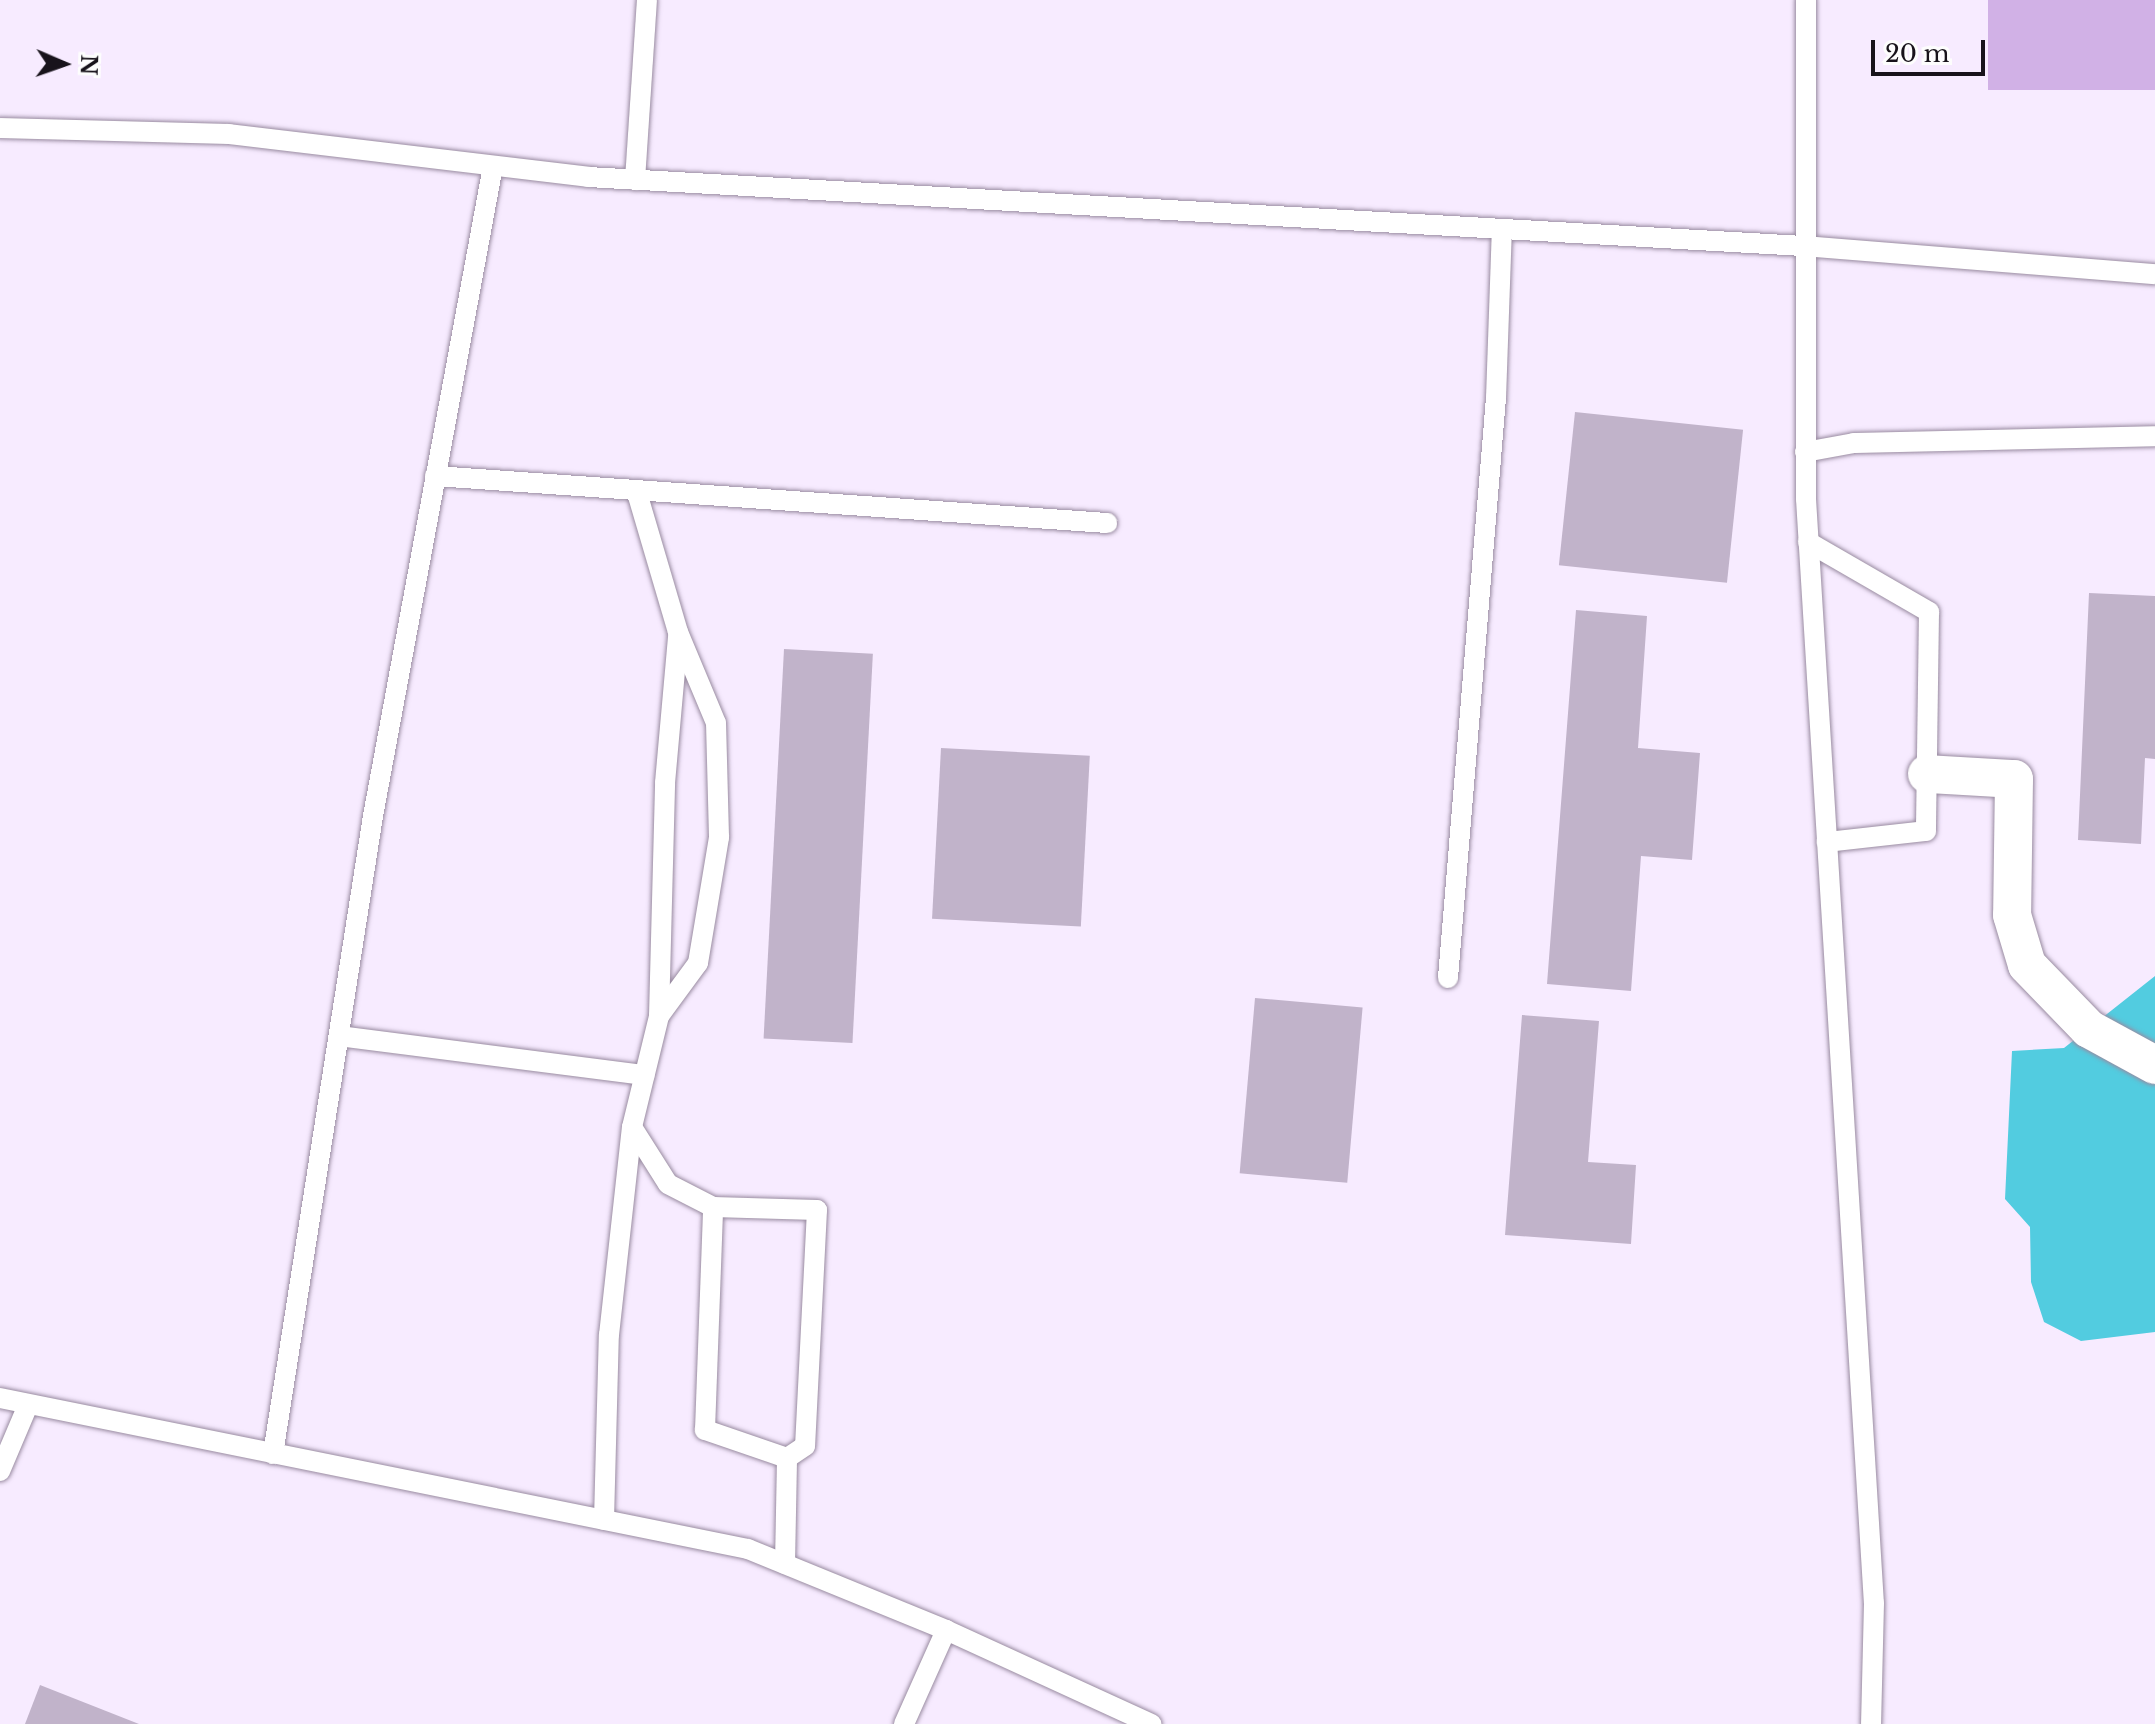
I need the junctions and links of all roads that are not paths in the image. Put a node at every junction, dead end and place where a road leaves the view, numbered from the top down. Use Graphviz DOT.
graph roads {
  1 [pos="647,0"];
  2 [pos="1806,0"];
  3 [pos="0,128"];
  4 [pos="493,166"];
  5 [pos="635,180"];
  6 [pos="1502,229"];
  7 [pos="1804,246"];
  8 [pos="2155,274"];
  9 [pos="2155,436"];
  10 [pos="1805,452"];
  11 [pos="435,476"];
  12 [pos="637,493"];
  13 [pos="1107,523"];
  14 [pos="1808,542"];
  15 [pos="678,632"];
  16 [pos="1927,774"];
  17 [pos="1827,842"];
  18 [pos="1448,978"];
  19 [pos="659,1016"];
  20 [pos="339,1036"];
  21 [pos="2155,1065"];
  22 [pos="645,1075"];
  23 [pos="632,1127"];
  24 [pos="713,1207"];
  25 [pos="0,1398"];
  26 [pos="28,1405"];
  27 [pos="273,1454"];
  28 [pos="787,1458"];
  29 [pos="0,1471"];
  30 [pos="604,1520"];
  31 [pos="785,1564"];
  32 [pos="946,1630"];
  33 [pos="904,1724"];
  34 [pos="1151,1724"];
  35 [pos="1871,1724"];
  1 -- 5 [label="lane"];
  2 -- 7 [label="lane"];
  3 -- 4 [label="lane"];
  4 -- 5 [label="lane"];
  4 -- 11 [label="lane"];
  5 -- 6 [label="lane"];
  6 -- 7 [label="lane"];
  6 -- 18 [label="lane"];
  7 -- 8 [label="lane"];
  7 -- 10 [label="lane"];
  9 -- 10 [label="lane"];
  10 -- 14 [label="lane"];
  11 -- 12 [label="lane"];
  11 -- 20 [label="lane"];
  12 -- 13 [label="lane"];
  12 -- 15 [label="lane"];
  14 -- 16 [label="lane"];
  14 -- 17 [label="lane"];
  15 -- 19 [label="lane"];
  15 -- 19 [label="lane"];
  16 -- 17 [label="lane"];
  16 -- 21 [label="street"];
  17 -- 35 [label="lane"];
  19 -- 22 [label="lane"];
  20 -- 22 [label="lane"];
  20 -- 27 [label="lane"];
  22 -- 23 [label="lane"];
  23 -- 24 [label="lane"];
  23 -- 30 [label="lane"];
  24 -- 28 [label="lane"];
  24 -- 28 [label="lane"];
  25 -- 26 [label="lane"];
  26 -- 27 [label="lane"];
  26 -- 29 [label="lane"];
  27 -- 30 [label="lane"];
  28 -- 31 [label="lane"];
  30 -- 31 [label="lane"];
  31 -- 32 [label="lane"];
  32 -- 33 [label="lane"];
  32 -- 34 [label="lane"];
}
